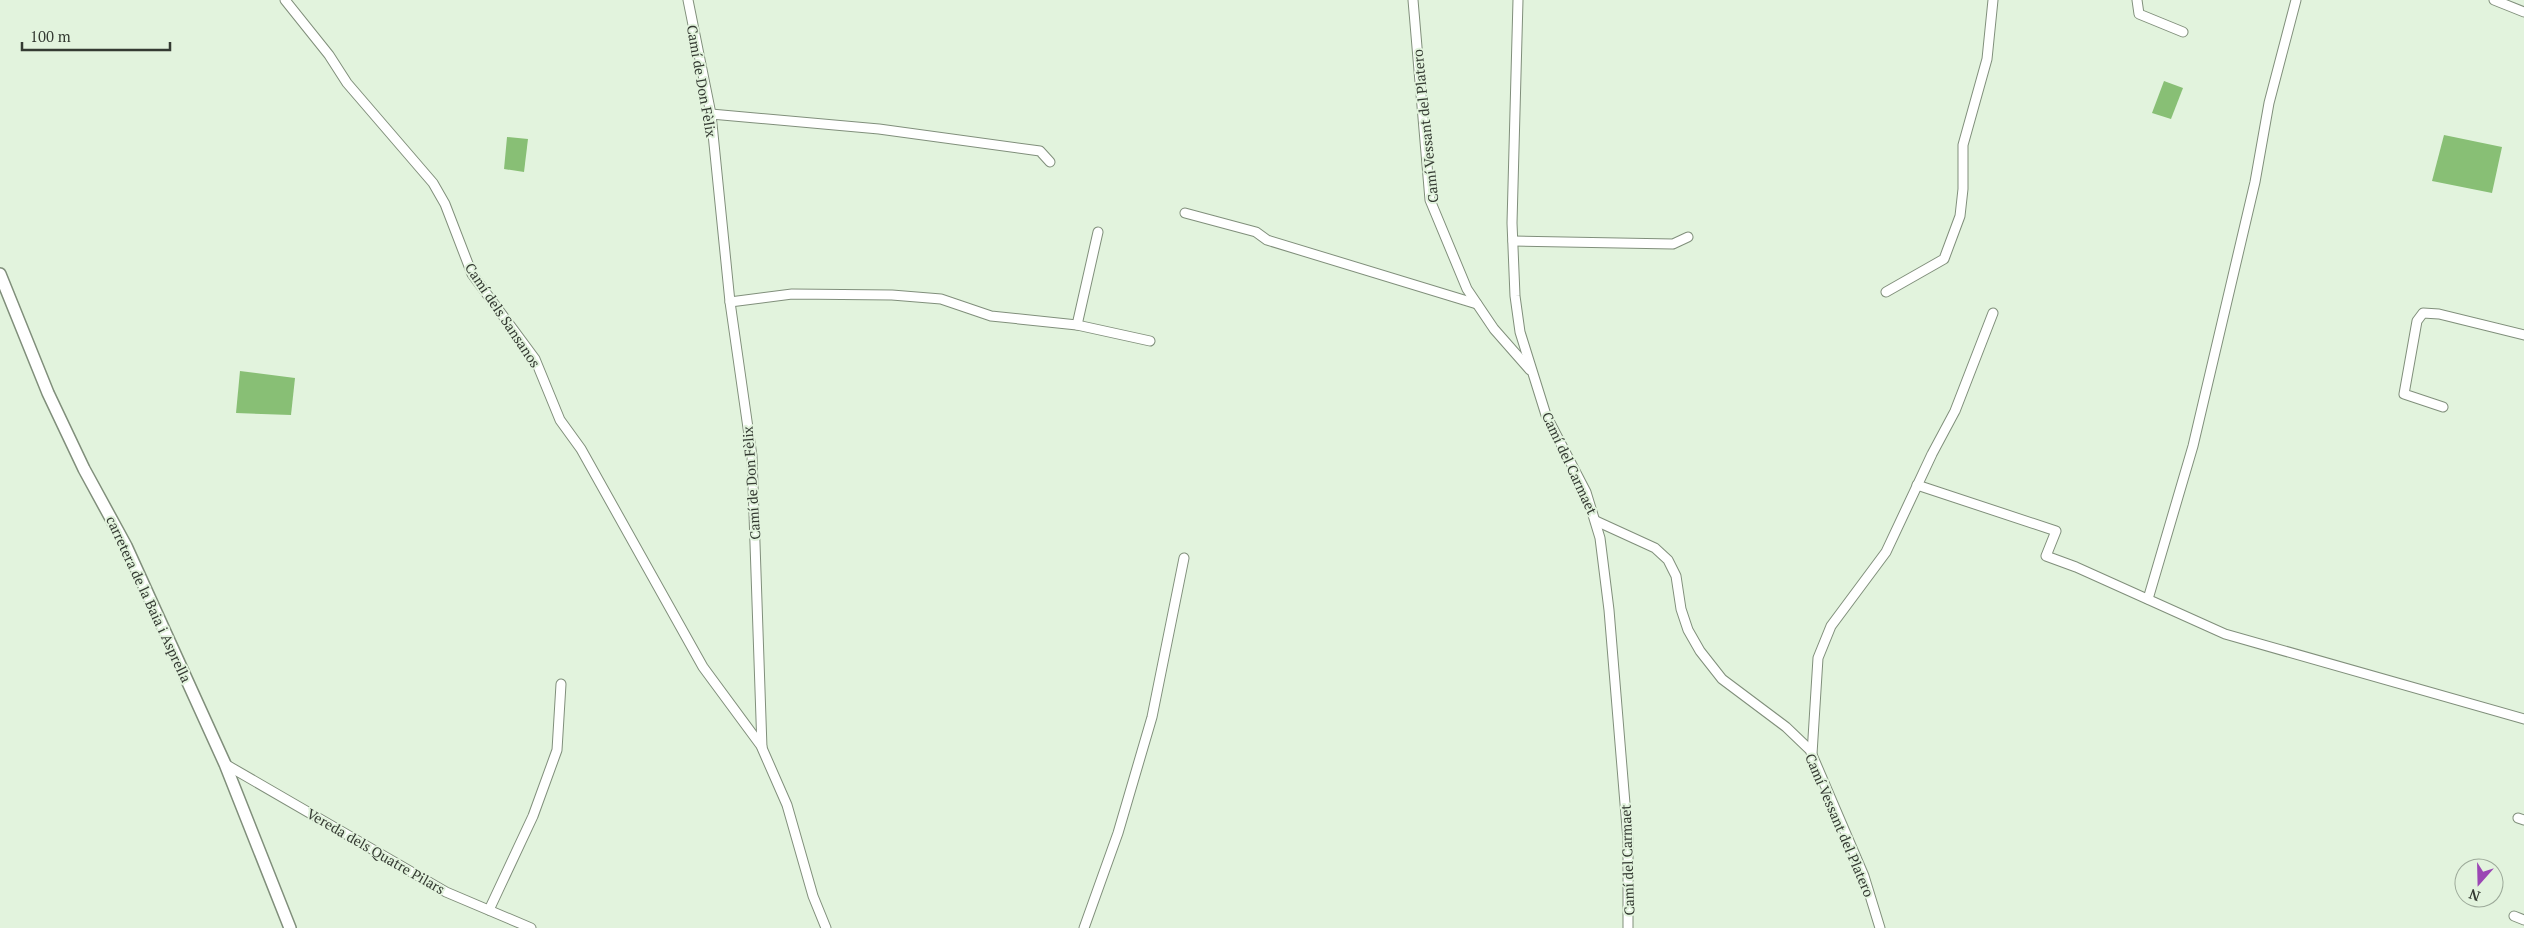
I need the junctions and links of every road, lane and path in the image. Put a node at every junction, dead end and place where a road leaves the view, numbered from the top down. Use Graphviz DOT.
graph roads {
  1 [pos="285,0"];
  2 [pos="688,0"];
  3 [pos="1413,0"];
  4 [pos="1518,0"];
  5 [pos="1993,0"];
  6 [pos="2137,0"];
  7 [pos="2296,0"];
  8 [pos="2494,0"];
  9 [pos="2524,12"];
  10 [pos="2183,32"];
  11 [pos="711,114"];
  12 [pos="1050,162"];
  13 [pos="1185,213"];
  14 [pos="1098,232"];
  15 [pos="1688,237"];
  16 [pos="1513,241"];
  17 [pos="0,274"];
  18 [pos="1886,292"];
  19 [pos="730,302"];
  20 [pos="1477,304"];
  21 [pos="1993,313"];
  22 [pos="1076,325"];
  23 [pos="2524,334"];
  24 [pos="1150,341"];
  25 [pos="1532,372"];
  26 [pos="2443,407"];
  27 [pos="1917,485"];
  28 [pos="1596,521"];
  29 [pos="1184,558"];
  30 [pos="2148,599"];
  31 [pos="561,684"];
  32 [pos="2524,719"];
  33 [pos="762,748"];
  34 [pos="1812,754"];
  35 [pos="225,764"];
  36 [pos="489,910"];
  37 [pos="2514,916"];
  38 [pos="2524,920"];
  39 [pos="290,928"];
  40 [pos="531,928"];
  41 [pos="826,928"];
  42 [pos="1084,928"];
  43 [pos="1628,928"];
  44 [pos="1880,928"];
  1 -- 33 [label="street, Camí dels Sansanos"];
  2 -- 11 [label="street, Camí de Don Fèlix"];
  3 -- 20 [label="street, Camí Vessant del Platero"];
  4 -- 16 [label="street, Camí del Carmaet"];
  5 -- 18 [label="street"];
  6 -- 10 [label="street"];
  7 -- 30 [label="street"];
  8 -- 9 [label="street"];
  11 -- 12 [label="street"];
  11 -- 19 [label="street, Camí de Don Fèlix"];
  13 -- 20 [label="street"];
  14 -- 22 [label="street"];
  15 -- 16 [label="street"];
  16 -- 25 [label="street, Camí del Carmaet"];
  17 -- 35 [label="main road, carretera de la Baia i Asprella"];
  19 -- 22 [label="street"];
  19 -- 33 [label="street, Camí de Don Fèlix"];
  20 -- 25 [label="street, Camí Vessant del Platero"];
  21 -- 27 [label="street"];
  22 -- 24 [label="street"];
  23 -- 26 [label="street"];
  25 -- 28 [label="street, Camí del Carmaet"];
  27 -- 30 [label="street"];
  27 -- 34 [label="street"];
  28 -- 34 [label="street, Camí Vessant del Platero"];
  28 -- 43 [label="street, Camí del Carmaet"];
  29 -- 42 [label="street"];
  30 -- 32 [label="street"];
  31 -- 36 [label="street"];
  33 -- 41 [label="street, Camí de Don Fèlix"];
  34 -- 44 [label="street, Camí Vessant del Platero"];
  35 -- 36 [label="street, Vereda dels Quatre Pilars"];
  35 -- 39 [label="main road, carretera de la Baia i Asprella"];
  36 -- 40 [label="street, Vereda dels Quatre Pilars"];
  37 -- 38 [label="street"];
}
